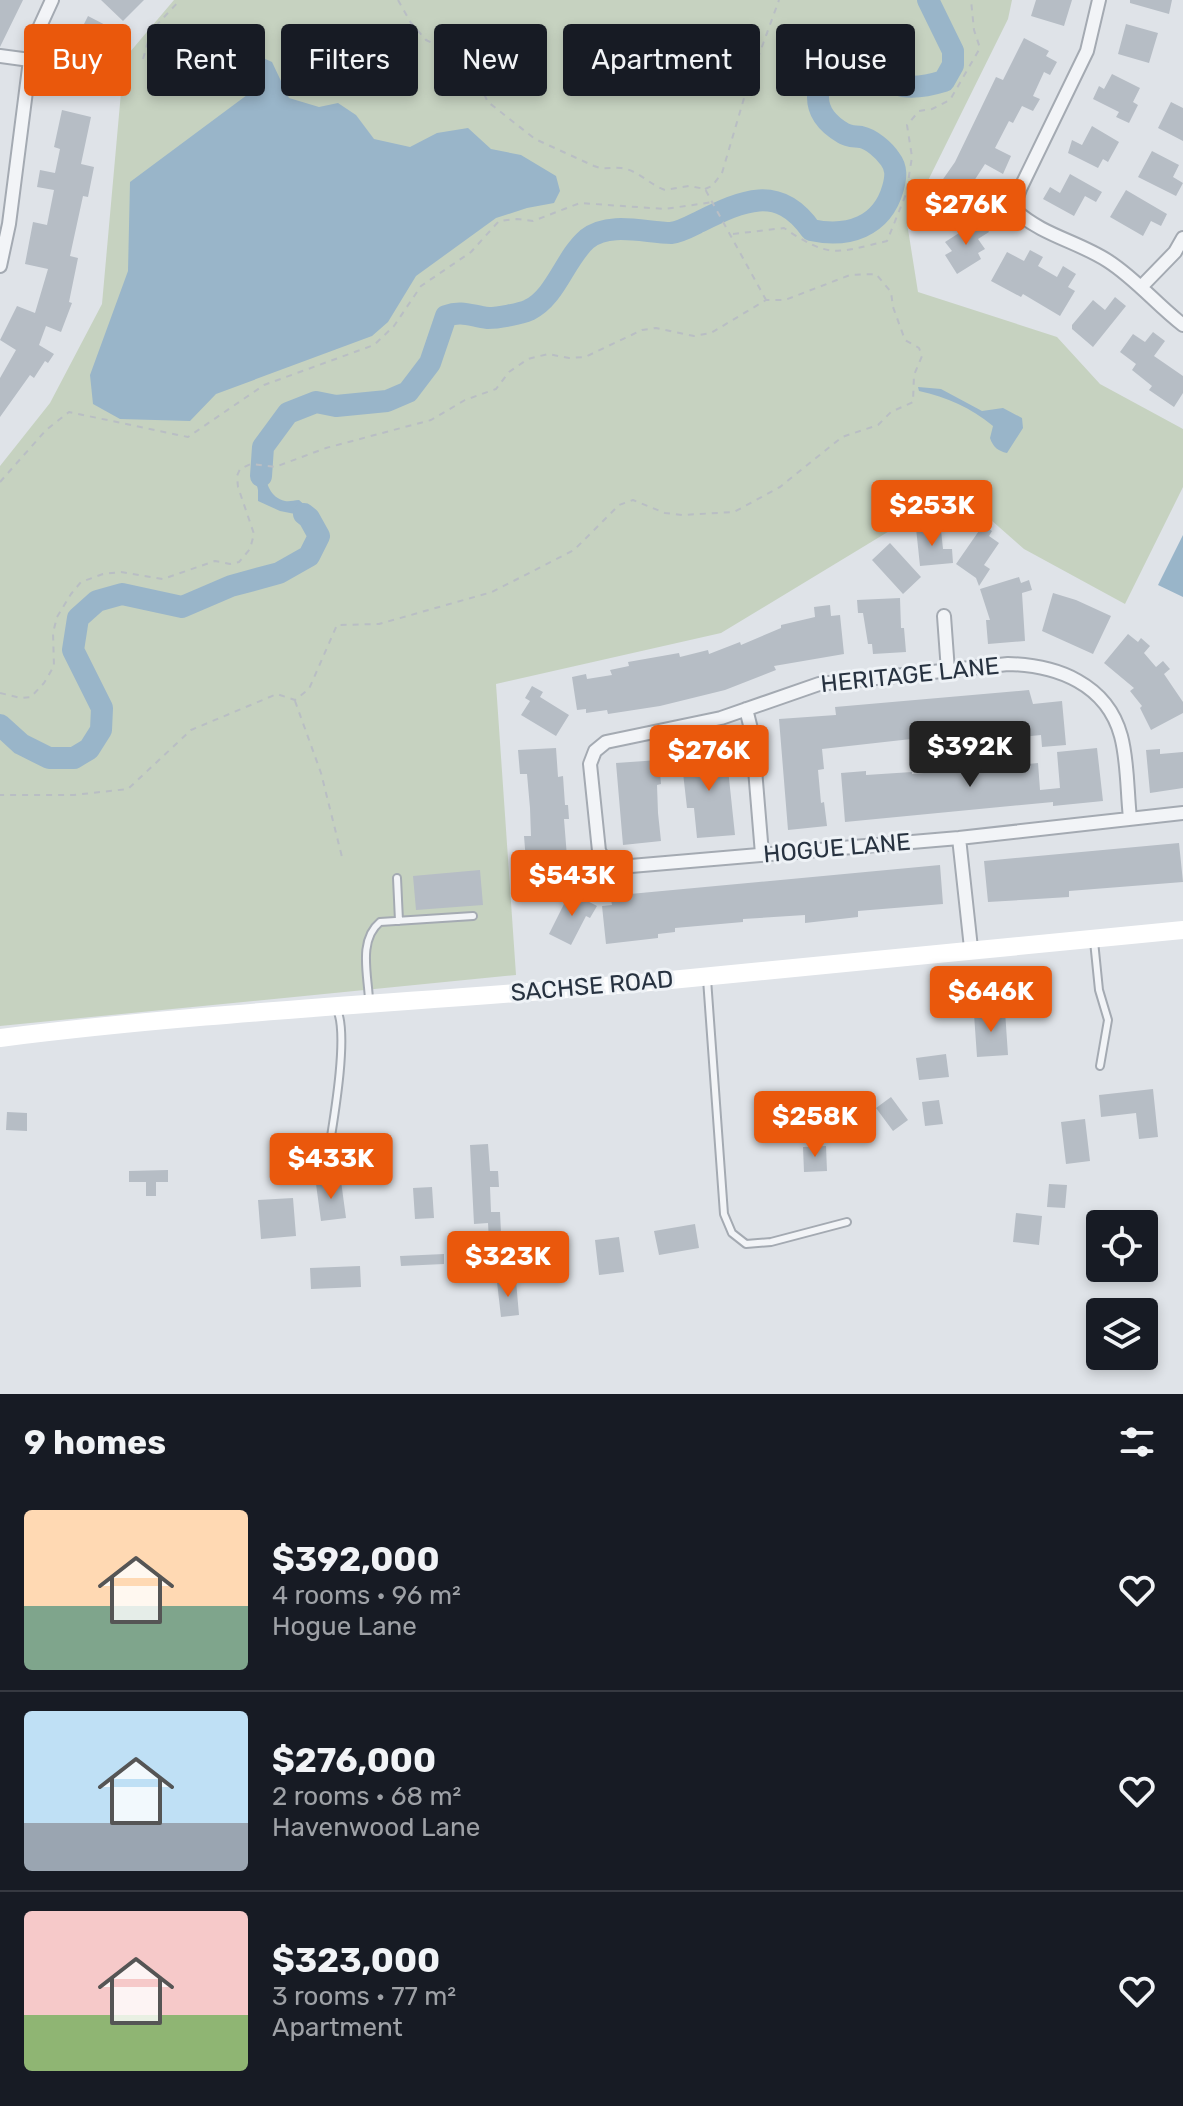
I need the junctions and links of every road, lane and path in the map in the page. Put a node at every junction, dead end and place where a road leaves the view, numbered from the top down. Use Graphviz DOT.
graph roads {
  1 [pos="52,0"];
  2 [pos="180,0"];
  3 [pos="398,0"];
  4 [pos="779,0"];
  5 [pos="971,0"];
  6 [pos="1099,0"];
  7 [pos="41,24"];
  8 [pos="0,56"];
  9 [pos="24,59"];
  10 [pos="143,59"];
  11 [pos="24,96"];
  12 [pos="705,189"];
  13 [pos="714,204"];
  14 [pos="4,223"];
  15 [pos="732,234"];
  16 [pos="1183,238"];
  17 [pos="0,266"];
  18 [pos="1142,286"];
  19 [pos="766,300"];
  20 [pos="1183,325"];
  21 [pos="0,482"];
  22 [pos="944,616"];
  23 [pos="948,671"];
  24 [pos="0,693"];
  25 [pos="295,700"];
  26 [pos="746,709"];
  27 [pos="595,751"];
  28 [pos="0,795"];
  29 [pos="1183,813"];
  30 [pos="1130,818"];
  31 [pos="959,838"];
  32 [pos="762,854"];
  33 [pos="342,857"];
  34 [pos="397,878"];
  35 [pos="473,916"];
  36 [pos="399,921"];
  37 [pos="1183,930"];
  38 [pos="1094,938"];
  39 [pos="971,948"];
  40 [pos="707,976"];
  41 [pos="370,1003"];
  42 [pos="336,1006"];
  43 [pos="0,1038"];
  44 [pos="1100,1066"];
  45 [pos="328,1155"];
  46 [pos="847,1222"];
  1 -- 7 [label="street"];
  2 -- 10 [label="path"];
  3 -- 12 [label="path"];
  4 -- 12 [label="path"];
  5 -- 15 [label="path"];
  6 -- 18 [label="street"];
  8 -- 9 [label="street"];
  11 -- 14 [label="street"];
  12 -- 13 [label="path"];
  13 -- 15 [label="path"];
  13 -- 21 [label="path"];
  14 -- 17 [label="street"];
  15 -- 19 [label="path"];
  16 -- 18 [label="street"];
  18 -- 20 [label="street"];
  19 -- 24 [label="path"];
  19 -- 25 [label="path"];
  22 -- 23 [label="street"];
  23 -- 26 [label="street, HERITAGE LANE"];
  23 -- 30 [label="street, HERITAGE LANE"];
  25 -- 28 [label="path"];
  25 -- 33 [label="path"];
  26 -- 27 [label="street, HERITAGE LANE"];
  26 -- 32 [label="street"];
  27 -- 32 [label="street, HOGUE LANE"];
  29 -- 30 [label="street, HOGUE LANE"];
  30 -- 31 [label="street, HOGUE LANE"];
  31 -- 32 [label="street, HOGUE LANE"];
  31 -- 39 [label="street"];
  34 -- 36 [label="lane"];
  35 -- 36 [label="lane"];
  36 -- 41 [label="lane"];
  37 -- 38 [label="main road, SACHSE ROAD"];
  38 -- 39 [label="main road, SACHSE ROAD"];
  38 -- 44 [label="lane"];
  39 -- 40 [label="main road, SACHSE ROAD"];
  40 -- 41 [label="main road, SACHSE ROAD"];
  40 -- 46 [label="lane"];
  41 -- 42 [label="main road, SACHSE ROAD"];
  42 -- 43 [label="main road, SACHSE ROAD"];
  42 -- 45 [label="lane"];
}
